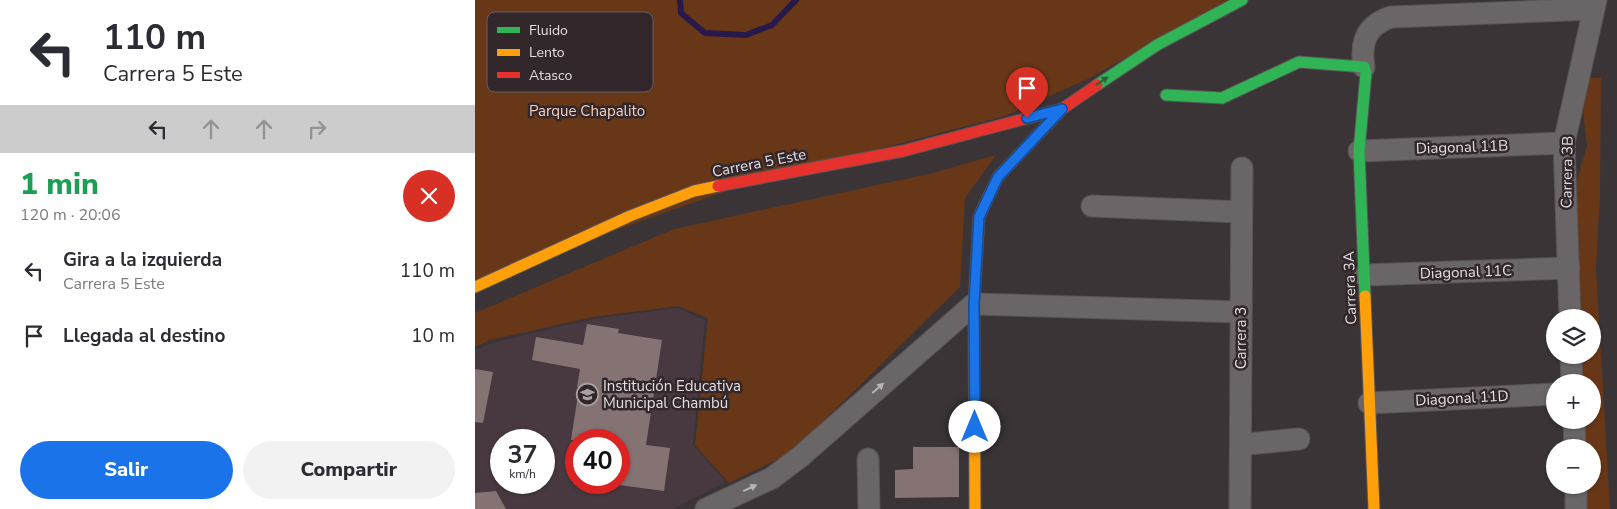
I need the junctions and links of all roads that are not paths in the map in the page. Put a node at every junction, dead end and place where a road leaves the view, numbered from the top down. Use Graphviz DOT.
graph roads {
  1 [pos="1242,0"];
  2 [pos="1595,4"];
  3 [pos="1364,67"];
  4 [pos="1166,95"];
  5 [pos="1062,109"];
  6 [pos="1564,143"];
  7 [pos="1359,151"];
  8 [pos="1242,168"];
  9 [pos="1092,206"];
  10 [pos="1241,212"];
  11 [pos="1569,268"];
  12 [pos="1364,275"];
  13 [pos="475,287"];
  14 [pos="974,304"];
  15 [pos="1570,309"];
  16 [pos="1241,312"];
  17 [pos="1546,394"];
  18 [pos="1369,403"];
  19 [pos="1299,438"];
  20 [pos="1248,444"];
  21 [pos="868,459"];
  22 [pos="1576,494"];
  23 [pos="706,509"];
  24 [pos="869,509"];
  25 [pos="975,509"];
  26 [pos="1240,509"];
  27 [pos="1374,509"];
  28 [pos="1577,509"];
  5 -- 1 [label="street, one-way"];
  2 -- 3 [label="street"];
  2 -- 6 [label="street, Carrera 3B"];
  3 -- 4 [label="street"];
  3 -- 7 [label="street, Carrera 3A"];
  5 -- 13 [label="street, Carrera 5 Este"];
  5 -- 14 [label="street"];
  6 -- 7 [label="street, Diagonal 11B"];
  6 -- 11 [label="street, Carrera 3B"];
  7 -- 12 [label="street, Carrera 3A"];
  8 -- 10 [label="street, Carrera 3"];
  9 -- 10 [label="street"];
  10 -- 16 [label="street, Carrera 3"];
  11 -- 12 [label="street, Diagonal 11C"];
  11 -- 15 [label="street, Carrera 3B"];
  12 -- 18 [label="street, Carrera 3A"];
  14 -- 16 [label="street"];
  23 -- 14 [label="street, one-way"];
  14 -- 25 [label="street"];
  16 -- 26 [label="street, Carrera 3"];
  17 -- 18 [label="street, Diagonal 11D"];
  18 -- 27 [label="street, Carrera 3A"];
  19 -- 20 [label="street"];
  21 -- 24 [label="street"];
  22 -- 28 [label="street"];
}
